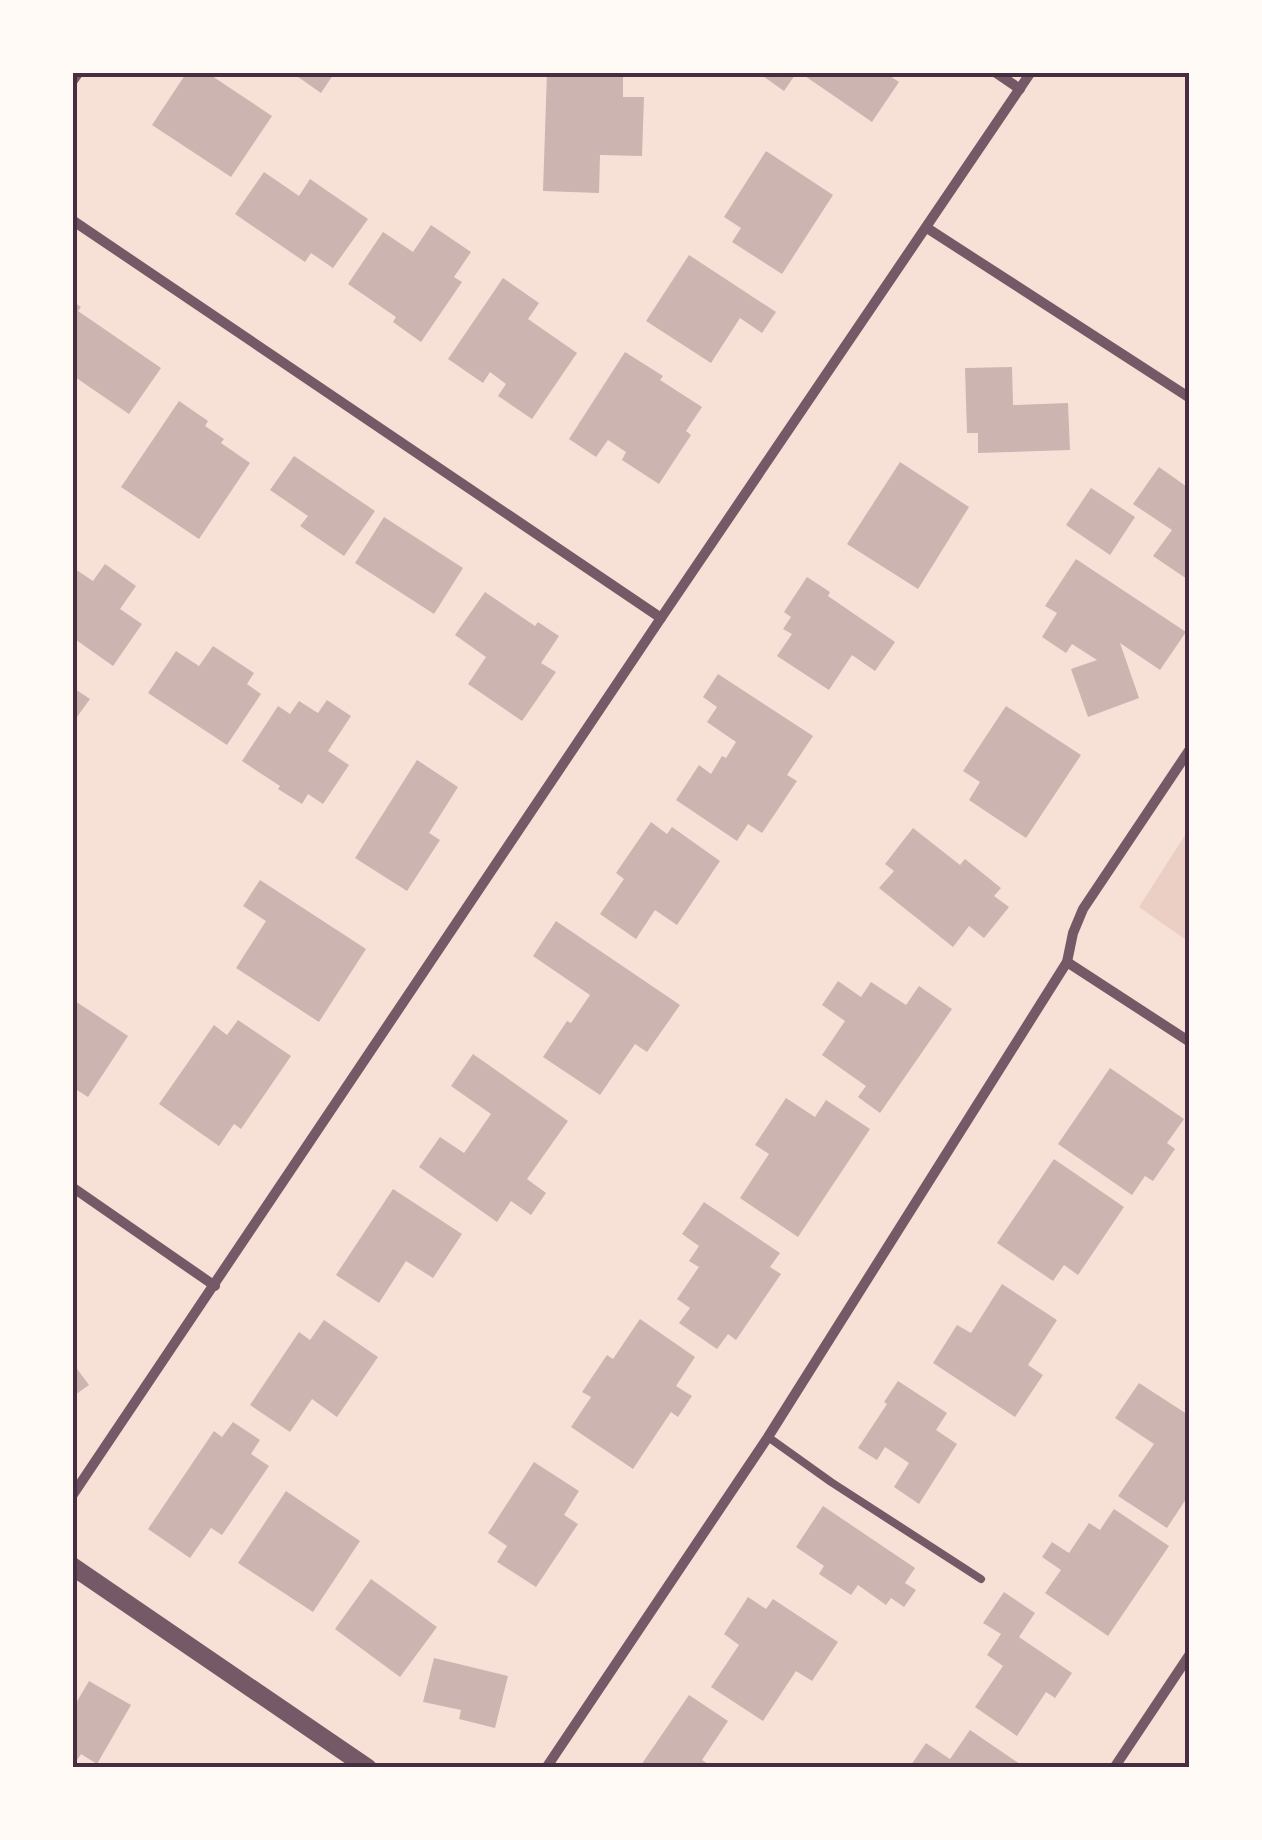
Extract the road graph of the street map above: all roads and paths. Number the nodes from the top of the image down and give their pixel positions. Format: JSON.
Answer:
{"nodes":[{"id":1,"x":79,"y":72,"type":"edge"},
{"id":2,"x":995,"y":72,"type":"edge"},
{"id":3,"x":1031,"y":72,"type":"edge"},
{"id":4,"x":72,"y":82,"type":"edge"},
{"id":5,"x":1020,"y":89,"type":"junction"},
{"id":6,"x":72,"y":220,"type":"edge"},
{"id":7,"x":927,"y":228,"type":"junction"},
{"id":8,"x":1190,"y":398,"type":"edge"},
{"id":9,"x":662,"y":618,"type":"junction"},
{"id":10,"x":1190,"y":749,"type":"edge"},
{"id":11,"x":1067,"y":962,"type":"junction"},
{"id":12,"x":1190,"y":1042,"type":"edge"},
{"id":13,"x":72,"y":1187,"type":"edge"},
{"id":14,"x":214,"y":1286,"type":"junction"},
{"id":15,"x":768,"y":1437,"type":"junction"},
{"id":16,"x":72,"y":1496,"type":"edge"},
{"id":17,"x":72,"y":1566,"type":"edge"},
{"id":18,"x":981,"y":1579,"type":"dead end"},
{"id":19,"x":1190,"y":1654,"type":"edge"},
{"id":20,"x":368,"y":1768,"type":"edge"},
{"id":21,"x":546,"y":1768,"type":"edge"},
{"id":22,"x":1114,"y":1768,"type":"edge"}],
"edges":[{"from":1,"to":4,"type":"street"},
{"from":2,"to":5,"type":"street"},
{"from":3,"to":5,"type":"street"},
{"from":5,"to":7,"type":"street"},
{"from":6,"to":9,"type":"street"},
{"from":7,"to":8,"type":"street"},
{"from":7,"to":9,"type":"street"},
{"from":9,"to":14,"type":"street"},
{"from":10,"to":11,"type":"street"},
{"from":11,"to":12,"type":"street"},
{"from":11,"to":15,"type":"street"},
{"from":13,"to":14,"type":"street"},
{"from":14,"to":16,"type":"street"},
{"from":15,"to":18,"type":"lane"},
{"from":15,"to":21,"type":"street"},
{"from":17,"to":20,"type":"street"},
{"from":19,"to":22,"type":"street"}]}
